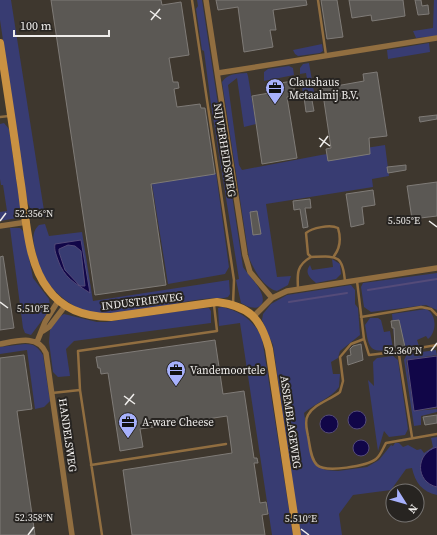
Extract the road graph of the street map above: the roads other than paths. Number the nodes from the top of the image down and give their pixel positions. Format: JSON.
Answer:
{"nodes":[{"id":1,"x":192,"y":0,"type":"edge"},
{"id":2,"x":206,"y":0,"type":"edge"},
{"id":3,"x":318,"y":0,"type":"edge"},
{"id":4,"x":437,"y":38,"type":"edge"},
{"id":5,"x":0,"y":43,"type":"edge"},
{"id":6,"x":326,"y":56,"type":"junction"},
{"id":7,"x":218,"y":73,"type":"junction"},
{"id":8,"x":11,"y":116,"type":"junction"},
{"id":9,"x":0,"y":117,"type":"edge"},
{"id":10,"x":27,"y":222,"type":"junction"},
{"id":11,"x":0,"y":226,"type":"edge"},
{"id":12,"x":334,"y":256,"type":"junction"},
{"id":13,"x":311,"y":257,"type":"junction"},
{"id":14,"x":437,"y":268,"type":"edge"},
{"id":15,"x":357,"y":281,"type":"junction"},
{"id":16,"x":345,"y":282,"type":"junction"},
{"id":17,"x":298,"y":289,"type":"junction"},
{"id":18,"x":272,"y":298,"type":"junction"},
{"id":19,"x":58,"y":301,"type":"junction"},
{"id":20,"x":214,"y":302,"type":"junction"},
{"id":21,"x":233,"y":304,"type":"junction"},
{"id":22,"x":65,"y":306,"type":"junction"},
{"id":23,"x":437,"y":315,"type":"edge"},
{"id":24,"x":254,"y":316,"type":"junction"},
{"id":25,"x":361,"y":317,"type":"junction"},
{"id":26,"x":43,"y":331,"type":"junction"},
{"id":27,"x":364,"y":339,"type":"junction"},
{"id":28,"x":37,"y":342,"type":"junction"},
{"id":29,"x":0,"y":344,"type":"edge"},
{"id":30,"x":437,"y":345,"type":"edge"},
{"id":31,"x":395,"y":352,"type":"junction"},
{"id":32,"x":80,"y":390,"type":"junction"},
{"id":33,"x":52,"y":393,"type":"junction"},
{"id":34,"x":437,"y":434,"type":"edge"},
{"id":35,"x":412,"y":437,"type":"junction"},
{"id":36,"x":226,"y":444,"type":"dead end"},
{"id":37,"x":91,"y":465,"type":"junction"},
{"id":38,"x":72,"y":535,"type":"edge"},
{"id":39,"x":102,"y":535,"type":"edge"},
{"id":40,"x":297,"y":535,"type":"edge"}],
"edges":[{"from":1,"to":21,"type":"lane","name":"NIJVERHEIDSWEG"},
{"from":2,"to":7,"type":"street","name":"NIJVERHEIDSWEG"},
{"from":3,"to":6,"type":"lane"},
{"from":4,"to":6,"type":"street"},
{"from":5,"to":8,"type":"street","name":"INDUSTRIEWEG"},
{"from":6,"to":7,"type":"street"},
{"from":7,"to":18,"type":"street","name":"NIJVERHEIDSWEG"},
{"from":8,"to":9,"type":"lane"},
{"from":8,"to":10,"type":"street","name":"INDUSTRIEWEG"},
{"from":10,"to":11,"type":"street"},
{"from":10,"to":19,"type":"street","name":"INDUSTRIEWEG"},
{"from":12,"to":13,"type":"lane"},
{"from":12,"to":13,"type":"lane"},
{"from":12,"to":16,"type":"lane"},
{"from":13,"to":17,"type":"lane"},
{"from":14,"to":15,"type":"street"},
{"from":15,"to":16,"type":"street"},
{"from":15,"to":25,"type":"lane"},
{"from":16,"to":17,"type":"street"},
{"from":17,"to":18,"type":"street"},
{"from":18,"to":24,"type":"street"},
{"from":19,"to":22,"type":"street","name":"INDUSTRIEWEG"},
{"from":19,"to":26,"type":"street"},
{"from":20,"to":21,"type":"street","name":"INDUSTRIEWEG"},
{"from":20,"to":22,"type":"street","name":"INDUSTRIEWEG"},
{"from":20,"to":32,"type":"lane"},
{"from":21,"to":24,"type":"street","name":"INDUSTRIEWEG"},
{"from":22,"to":26,"type":"street"},
{"from":23,"to":25,"type":"lane"},
{"from":24,"to":40,"type":"street","name":"ASSEMBLAGEWEG"},
{"from":25,"to":27,"type":"lane"},
{"from":26,"to":28,"type":"street"},
{"from":27,"to":31,"type":"lane"},
{"from":27,"to":35,"type":"lane"},
{"from":28,"to":29,"type":"street"},
{"from":28,"to":33,"type":"street","name":"HANDELSWEG"},
{"from":30,"to":31,"type":"lane"},
{"from":31,"to":35,"type":"lane"},
{"from":32,"to":33,"type":"lane"},
{"from":32,"to":37,"type":"lane"},
{"from":33,"to":38,"type":"street","name":"HANDELSWEG"},
{"from":34,"to":35,"type":"lane"},
{"from":36,"to":37,"type":"lane"},
{"from":37,"to":39,"type":"lane"}]}
